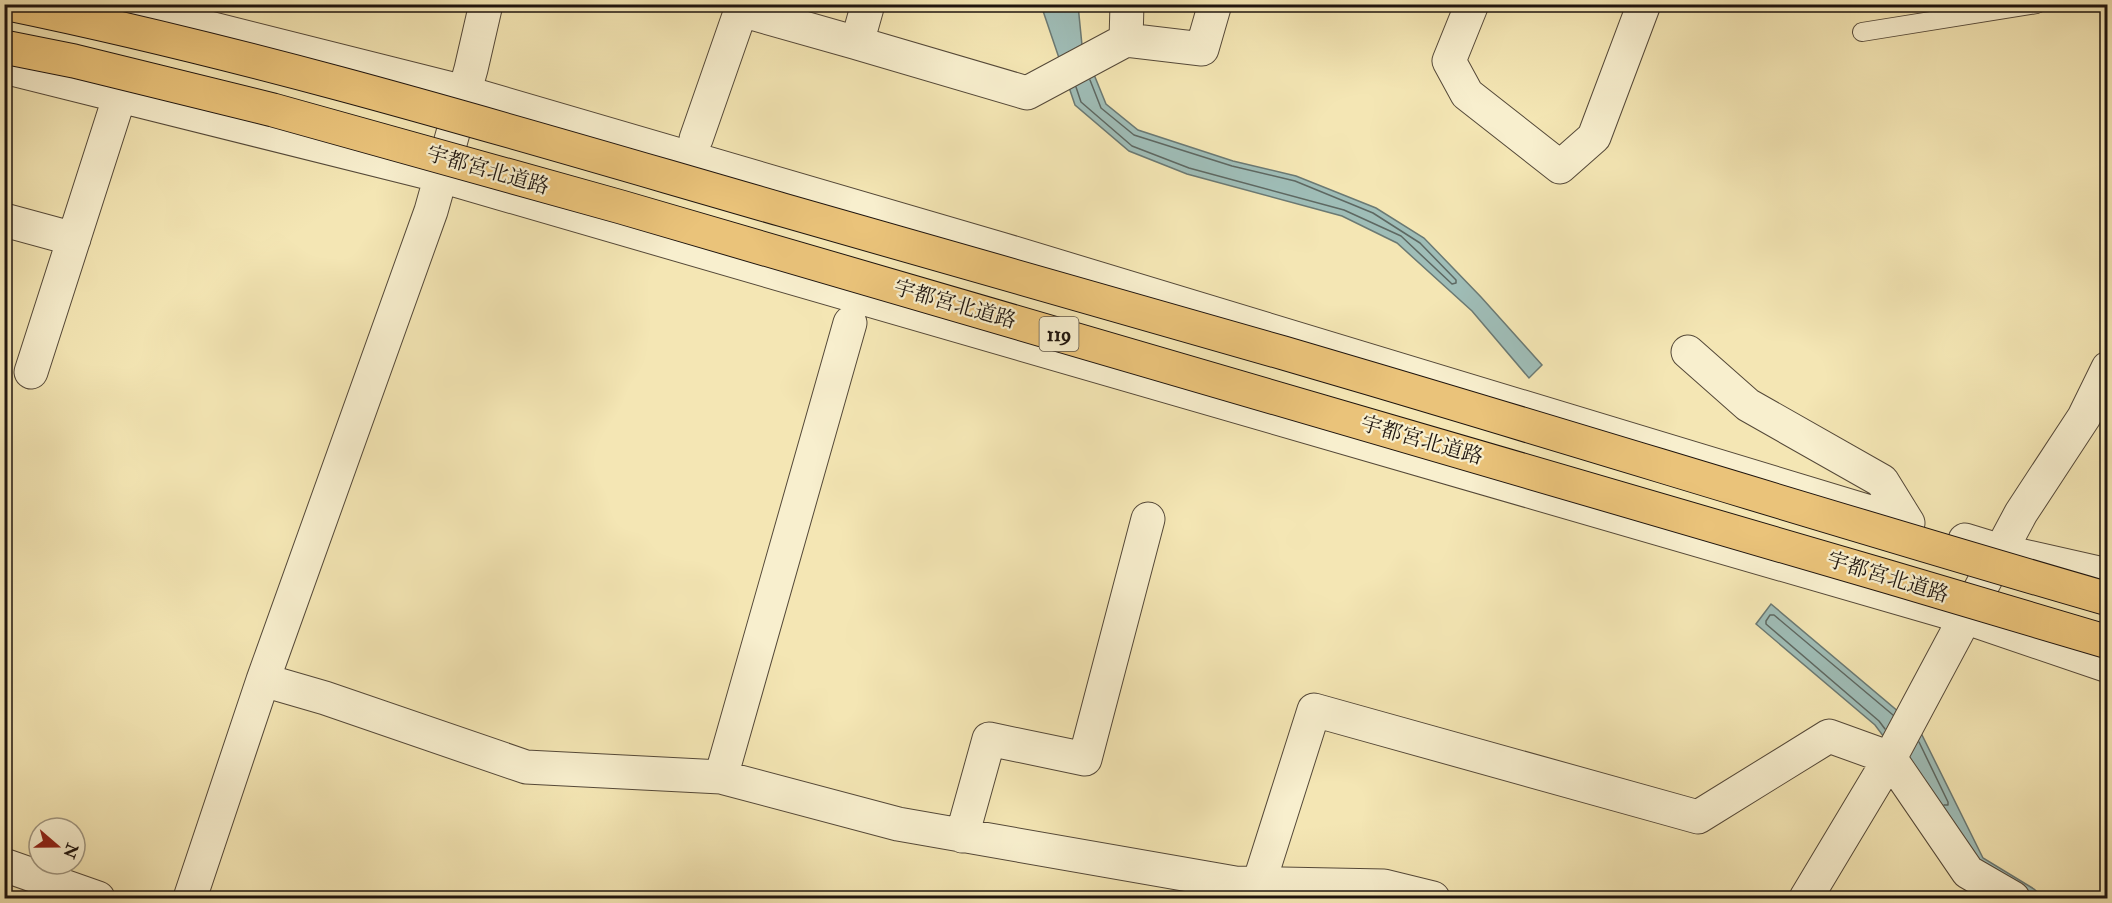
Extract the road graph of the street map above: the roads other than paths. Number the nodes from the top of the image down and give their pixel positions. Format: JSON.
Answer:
{"nodes":[{"id":1,"x":9,"y":4,"type":"edge"},
{"id":2,"x":486,"y":4,"type":"edge"},
{"id":3,"x":868,"y":4,"type":"edge"},
{"id":4,"x":1127,"y":4,"type":"edge"},
{"id":5,"x":1215,"y":4,"type":"edge"},
{"id":6,"x":1472,"y":4,"type":"edge"},
{"id":7,"x":1644,"y":4,"type":"edge"},
{"id":8,"x":2037,"y":4,"type":"edge"},
{"id":9,"x":114,"y":5,"type":"edge"},
{"id":10,"x":1862,"y":32,"type":"dead end"},
{"id":11,"x":1126,"y":40,"type":"junction"},
{"id":12,"x":857,"y":44,"type":"junction"},
{"id":13,"x":4,"y":47,"type":"edge"},
{"id":14,"x":4,"y":67,"type":"edge"},
{"id":15,"x":464,"y":92,"type":"junction"},
{"id":16,"x":120,"y":96,"type":"junction"},
{"id":17,"x":696,"y":139,"type":"dead end"},
{"id":18,"x":441,"y":176,"type":"junction"},
{"id":19,"x":4,"y":220,"type":"edge"},
{"id":20,"x":74,"y":239,"type":"junction"},
{"id":21,"x":850,"y":323,"type":"dead end"},
{"id":22,"x":1688,"y":352,"type":"dead end"},
{"id":23,"x":2108,"y":368,"type":"edge"},
{"id":24,"x":31,"y":372,"type":"dead end"},
{"id":25,"x":1148,"y":519,"type":"dead end"},
{"id":26,"x":1908,"y":523,"type":"junction"},
{"id":27,"x":2001,"y":551,"type":"junction"},
{"id":28,"x":2108,"y":574,"type":"edge"},
{"id":29,"x":2108,"y":599,"type":"edge"},
{"id":30,"x":1964,"y":617,"type":"junction"},
{"id":31,"x":2108,"y":642,"type":"edge"},
{"id":32,"x":2108,"y":666,"type":"edge"},
{"id":33,"x":263,"y":680,"type":"junction"},
{"id":34,"x":1890,"y":758,"type":"junction"},
{"id":35,"x":721,"y":777,"type":"junction"},
{"id":36,"x":963,"y":836,"type":"junction"},
{"id":37,"x":4,"y":865,"type":"edge"},
{"id":38,"x":1258,"y":884,"type":"junction"},
{"id":39,"x":98,"y":898,"type":"edge"},
{"id":40,"x":190,"y":898,"type":"edge"},
{"id":41,"x":1433,"y":898,"type":"edge"},
{"id":42,"x":1806,"y":898,"type":"edge"},
{"id":43,"x":2013,"y":898,"type":"edge"}],
"edges":[{"from":1,"to":29,"type":"highway","name":"宇都宮北道路","number":"119","bridge":true},
{"from":2,"to":15,"type":"street"},
{"from":3,"to":12,"type":"street"},
{"from":4,"to":11,"type":"street"},
{"from":5,"to":11,"type":"street"},
{"from":6,"to":7,"type":"street"},
{"from":8,"to":10,"type":"lane"},
{"from":9,"to":15,"type":"street"},
{"from":11,"to":12,"type":"street"},
{"from":12,"to":17,"type":"street"},
{"from":13,"to":31,"type":"highway","name":"宇都宮北道路","number":"119","bridge":true},
{"from":14,"to":16,"type":"street"},
{"from":15,"to":18,"type":"street"},
{"from":15,"to":26,"type":"street"},
{"from":16,"to":18,"type":"street"},
{"from":16,"to":20,"type":"street"},
{"from":18,"to":30,"type":"street"},
{"from":18,"to":33,"type":"street"},
{"from":19,"to":20,"type":"street"},
{"from":20,"to":24,"type":"street"},
{"from":21,"to":35,"type":"street"},
{"from":22,"to":26,"type":"street"},
{"from":23,"to":27,"type":"street"},
{"from":25,"to":36,"type":"street"},
{"from":26,"to":27,"type":"street"},
{"from":27,"to":28,"type":"street"},
{"from":27,"to":30,"type":"street"},
{"from":30,"to":32,"type":"street"},
{"from":30,"to":34,"type":"street"},
{"from":33,"to":35,"type":"street"},
{"from":33,"to":40,"type":"street"},
{"from":34,"to":38,"type":"street"},
{"from":34,"to":42,"type":"street"},
{"from":34,"to":43,"type":"street"},
{"from":35,"to":36,"type":"street"},
{"from":36,"to":38,"type":"street"},
{"from":37,"to":39,"type":"street"},
{"from":38,"to":41,"type":"street"}]}
